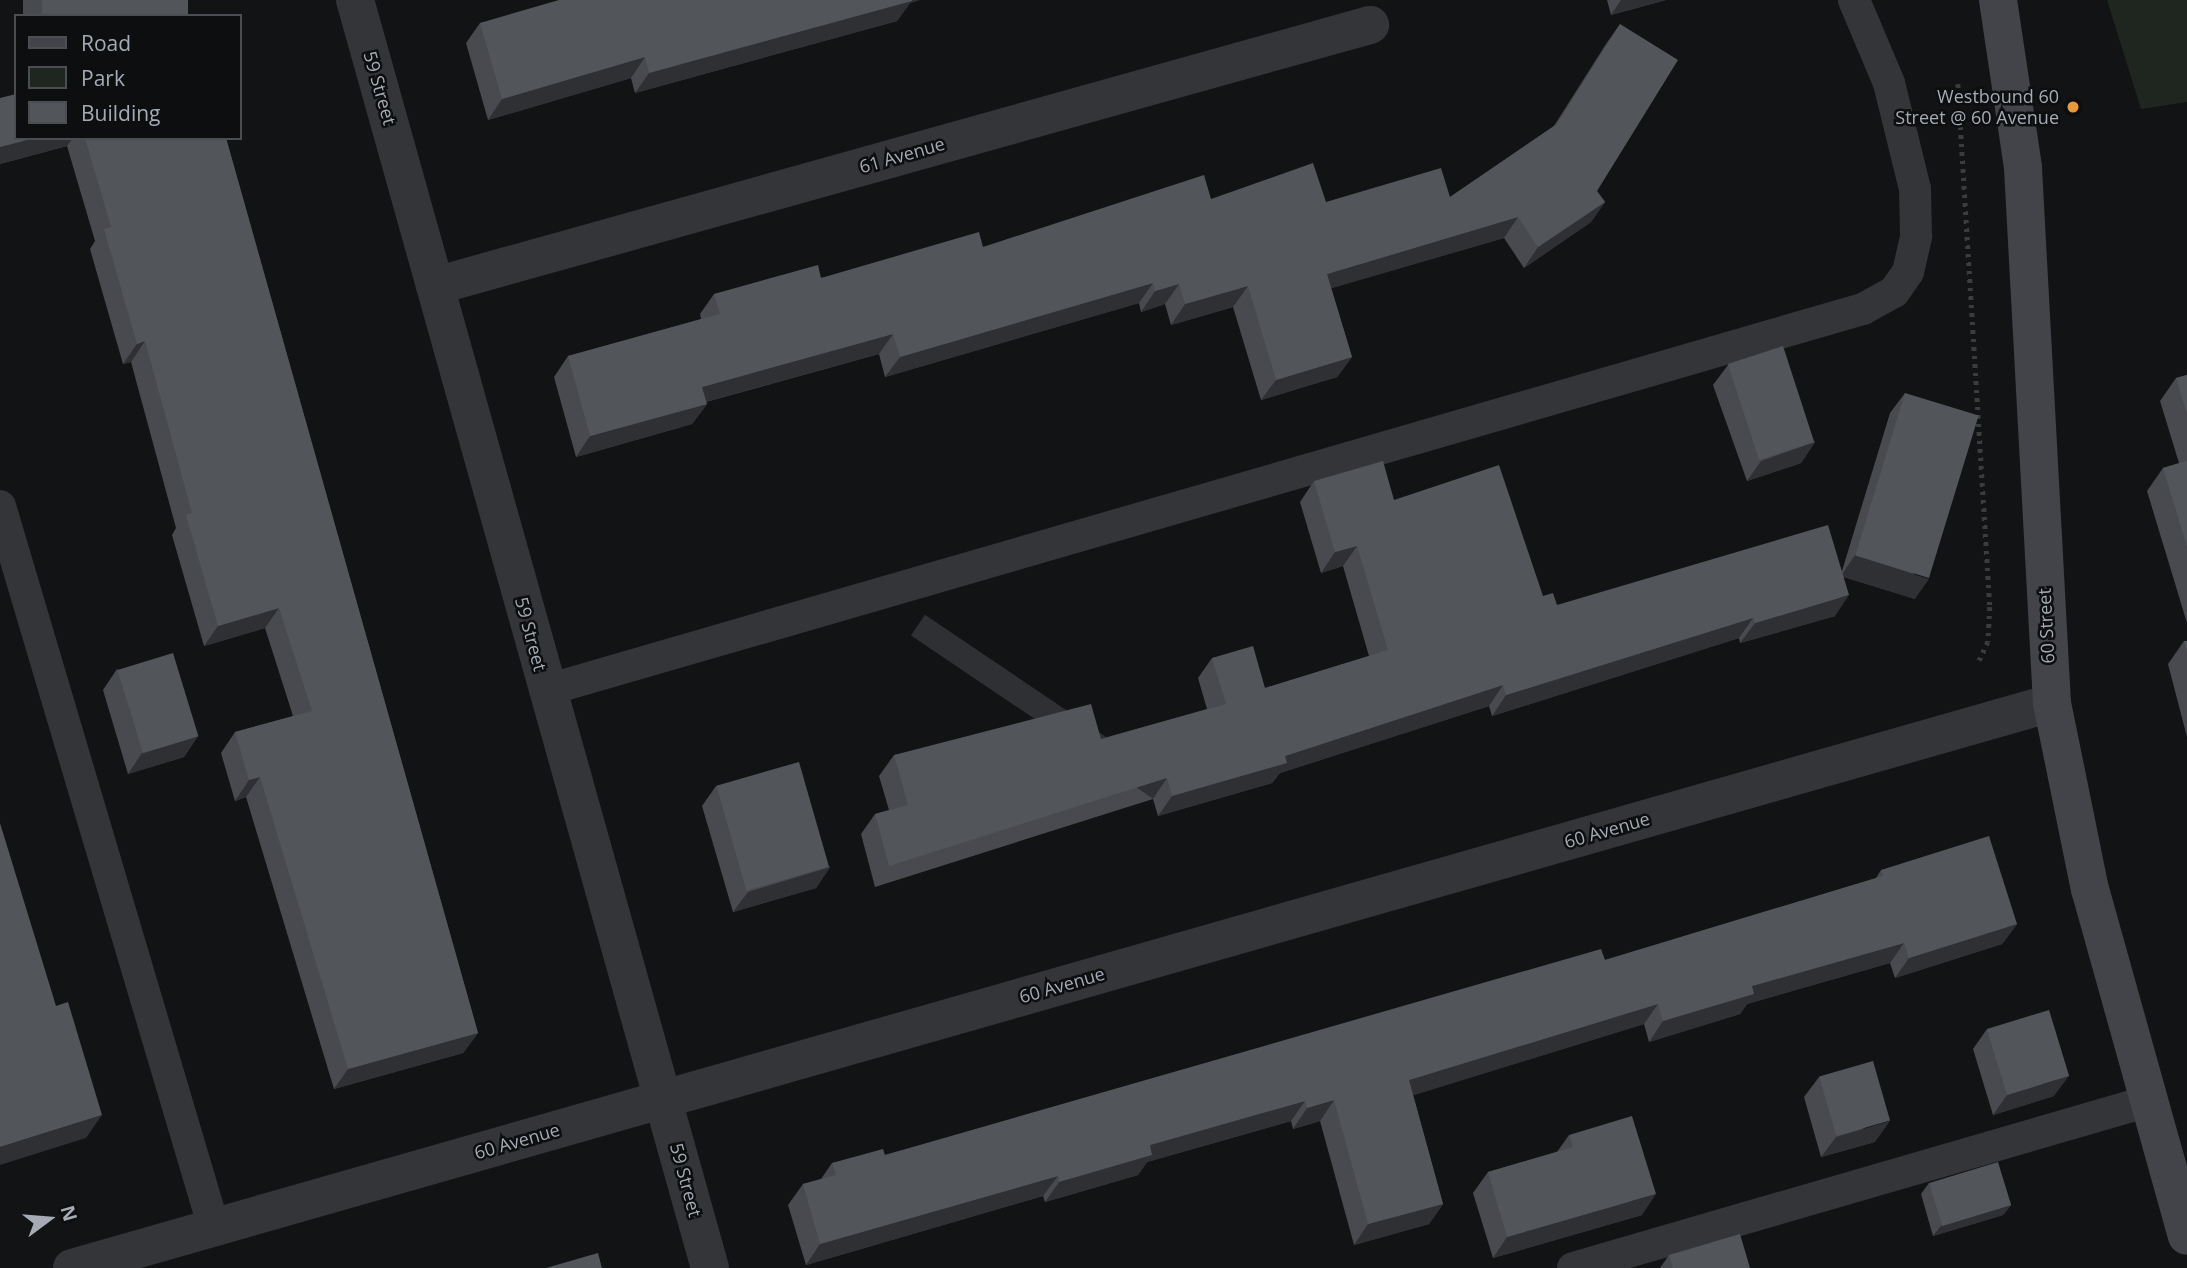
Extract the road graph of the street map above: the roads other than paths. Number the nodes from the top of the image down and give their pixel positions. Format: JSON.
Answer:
{"nodes":[{"id":1,"x":355,"y":0,"type":"edge"},
{"id":2,"x":1853,"y":0,"type":"edge"},
{"id":3,"x":1998,"y":0,"type":"edge"},
{"id":4,"x":1370,"y":24,"type":"dead end"},
{"id":5,"x":435,"y":286,"type":"junction"},
{"id":6,"x":0,"y":506,"type":"edge"},
{"id":7,"x":547,"y":690,"type":"junction"},
{"id":8,"x":2052,"y":704,"type":"junction"},
{"id":9,"x":664,"y":1098,"type":"junction"},
{"id":10,"x":2149,"y":1101,"type":"junction"},
{"id":11,"x":214,"y":1228,"type":"junction"},
{"id":12,"x":2187,"y":1236,"type":"edge"},
{"id":13,"x":72,"y":1268,"type":"edge"},
{"id":14,"x":710,"y":1268,"type":"edge"},
{"id":15,"x":1573,"y":1268,"type":"edge"}],
"edges":[{"from":1,"to":5,"type":"street","name":"59 Street"},
{"from":2,"to":7,"type":"lane"},
{"from":3,"to":8,"type":"main road","name":"60 Street"},
{"from":4,"to":5,"type":"street","name":"61 Avenue"},
{"from":5,"to":7,"type":"street","name":"59 Street"},
{"from":6,"to":11,"type":"lane"},
{"from":7,"to":9,"type":"street","name":"59 Street"},
{"from":8,"to":9,"type":"street","name":"60 Avenue"},
{"from":8,"to":10,"type":"main road","name":"60 Street"},
{"from":9,"to":11,"type":"street","name":"60 Avenue"},
{"from":9,"to":14,"type":"street","name":"59 Street"},
{"from":10,"to":12,"type":"main road","name":"60 Street"},
{"from":10,"to":15,"type":"lane"},
{"from":11,"to":13,"type":"street","name":"60 Avenue"}]}
